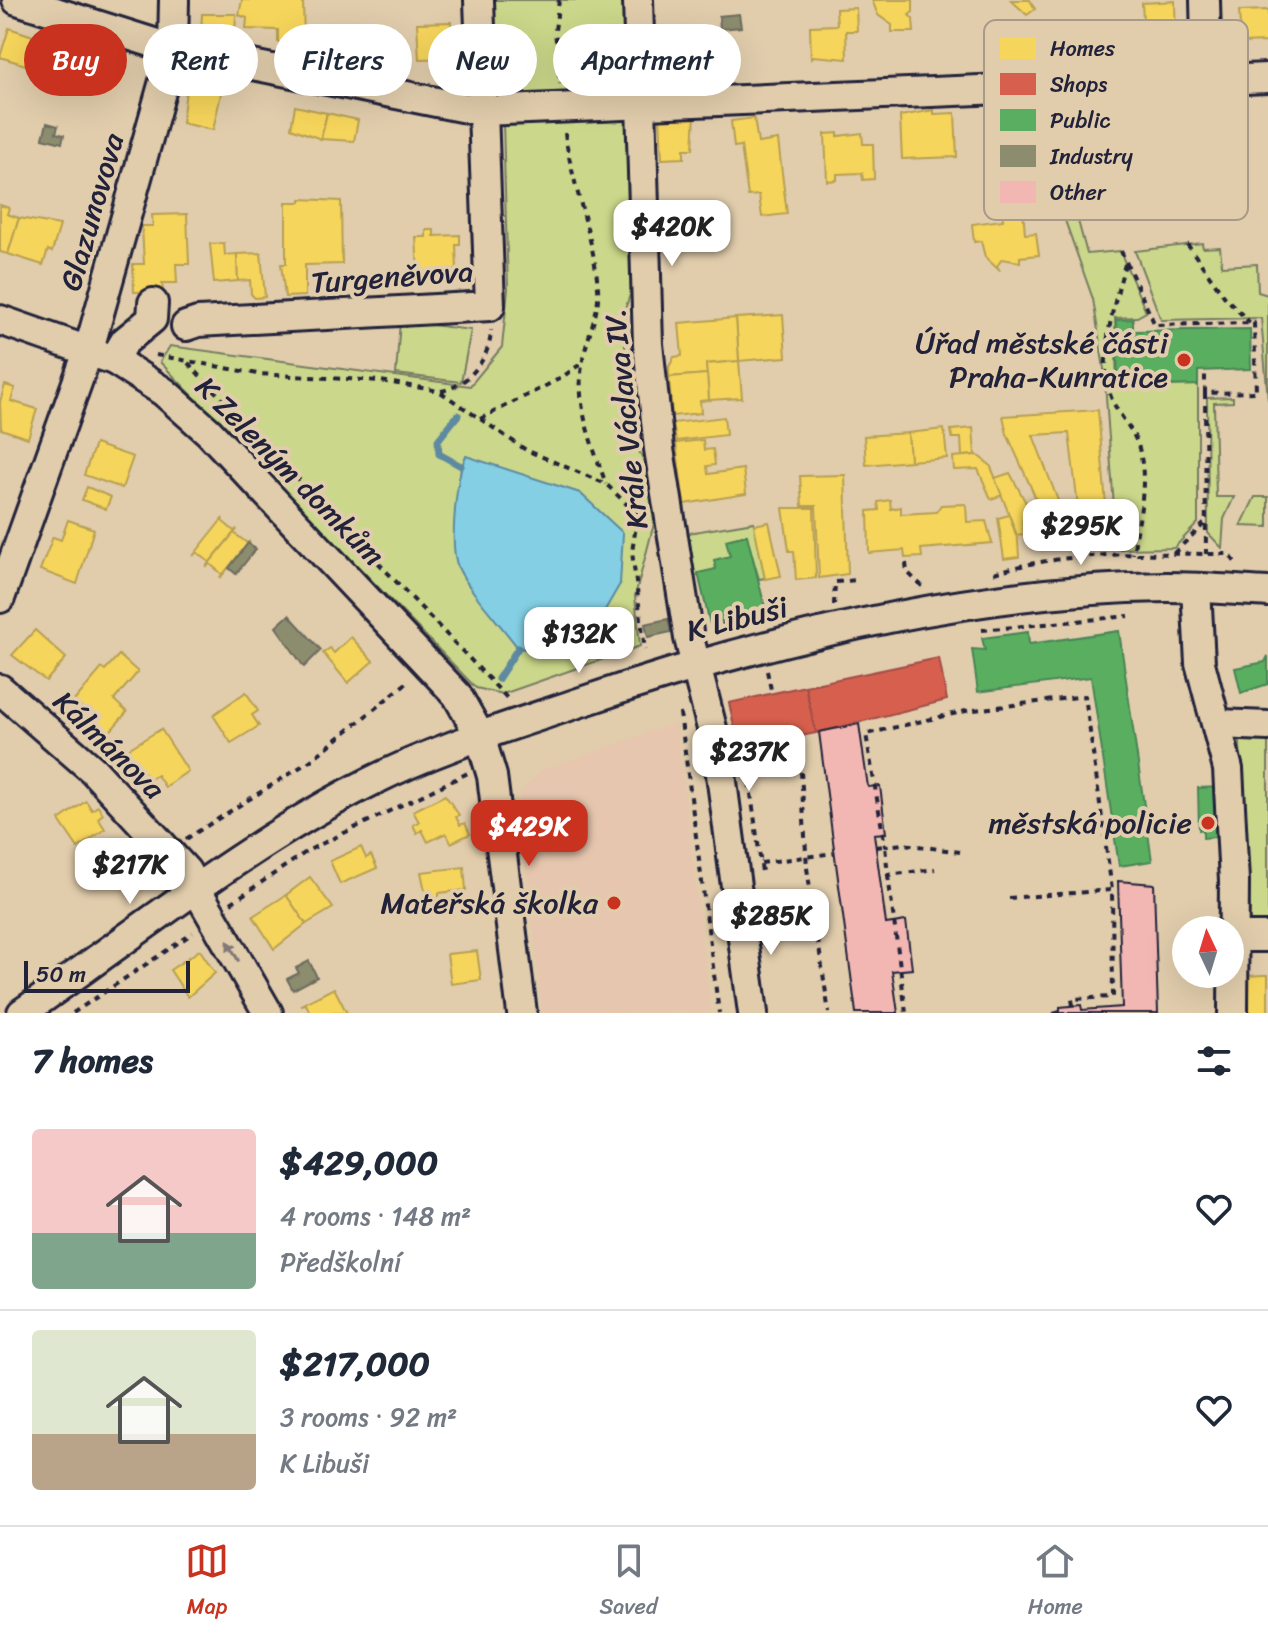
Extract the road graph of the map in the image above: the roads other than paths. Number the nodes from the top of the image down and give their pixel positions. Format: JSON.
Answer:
{"nodes":[{"id":1,"x":17,"y":0,"type":"edge"},
{"id":2,"x":174,"y":0,"type":"edge"},
{"id":3,"x":479,"y":0,"type":"edge"},
{"id":4,"x":638,"y":0,"type":"edge"},
{"id":5,"x":1205,"y":0,"type":"edge"},
{"id":6,"x":1205,"y":20,"type":"edge"},
{"id":7,"x":174,"y":24,"type":"edge"},
{"id":8,"x":143,"y":40,"type":"edge"},
{"id":9,"x":258,"y":66,"type":"edge"},
{"id":10,"x":1268,"y":78,"type":"edge"},
{"id":11,"x":1248,"y":79,"type":"edge"},
{"id":12,"x":984,"y":91,"type":"edge"},
{"id":13,"x":162,"y":96,"type":"edge"},
{"id":14,"x":641,"y":105,"type":"junction"},
{"id":15,"x":481,"y":111,"type":"junction"},
{"id":16,"x":153,"y":303,"type":"dead end"},
{"id":17,"x":0,"y":320,"type":"edge"},
{"id":18,"x":186,"y":326,"type":"dead end"},
{"id":19,"x":101,"y":354,"type":"junction"},
{"id":20,"x":1268,"y":592,"type":"edge"},
{"id":21,"x":0,"y":598,"type":"edge"},
{"id":22,"x":1197,"y":601,"type":"junction"},
{"id":23,"x":692,"y":651,"type":"junction"},
{"id":24,"x":0,"y":689,"type":"edge"},
{"id":25,"x":1218,"y":724,"type":"junction"},
{"id":26,"x":1268,"y":726,"type":"edge"},
{"id":27,"x":480,"y":736,"type":"junction"},
{"id":28,"x":199,"y":890,"type":"junction"},
{"id":29,"x":1234,"y":916,"type":"edge"},
{"id":30,"x":1244,"y":937,"type":"edge"},
{"id":31,"x":1268,"y":937,"type":"edge"},
{"id":32,"x":1234,"y":988,"type":"edge"},
{"id":33,"x":22,"y":1013,"type":"edge"},
{"id":34,"x":268,"y":1013,"type":"edge"},
{"id":35,"x":522,"y":1013,"type":"edge"},
{"id":36,"x":753,"y":1013,"type":"edge"},
{"id":37,"x":1233,"y":1013,"type":"edge"}],
"edges":[{"from":1,"to":8,"type":"street"},
{"from":2,"to":7,"type":"street","name":"Glazunovova"},
{"from":3,"to":15,"type":"street","name":"Turgeněvova"},
{"from":4,"to":14,"type":"street","name":"Krále Václava IV."},
{"from":5,"to":6,"type":"street"},
{"from":9,"to":15,"type":"street"},
{"from":10,"to":11,"type":"street"},
{"from":12,"to":14,"type":"street"},
{"from":13,"to":19,"type":"street","name":"Glazunovova"},
{"from":14,"to":15,"type":"street"},
{"from":14,"to":23,"type":"street","name":"Krále Václava IV."},
{"from":15,"to":18,"type":"street","name":"Turgeněvova"},
{"from":16,"to":19,"type":"street"},
{"from":17,"to":19,"type":"street","name":"K Zeleným domkům"},
{"from":19,"to":21,"type":"street","name":"Glazunovova"},
{"from":19,"to":27,"type":"street","name":"K Zeleným domkům"},
{"from":20,"to":22,"type":"street","name":"K Libuši"},
{"from":22,"to":23,"type":"street","name":"K Libuši"},
{"from":22,"to":25,"type":"street"},
{"from":23,"to":27,"type":"street","name":"K Libuši"},
{"from":23,"to":36,"type":"street","name":"Krále Václava IV."},
{"from":24,"to":28,"type":"street","name":"Kálmánova"},
{"from":25,"to":26,"type":"street"},
{"from":25,"to":29,"type":"street"},
{"from":27,"to":28,"type":"street","name":"K Libuši"},
{"from":27,"to":35,"type":"street","name":"K Zeleným domkům"},
{"from":28,"to":33,"type":"street","name":"K Libuši"},
{"from":34,"to":28,"type":"street","name":"Kálmánova","one_way":true},
{"from":30,"to":31,"type":"street"},
{"from":32,"to":37,"type":"street"}]}
